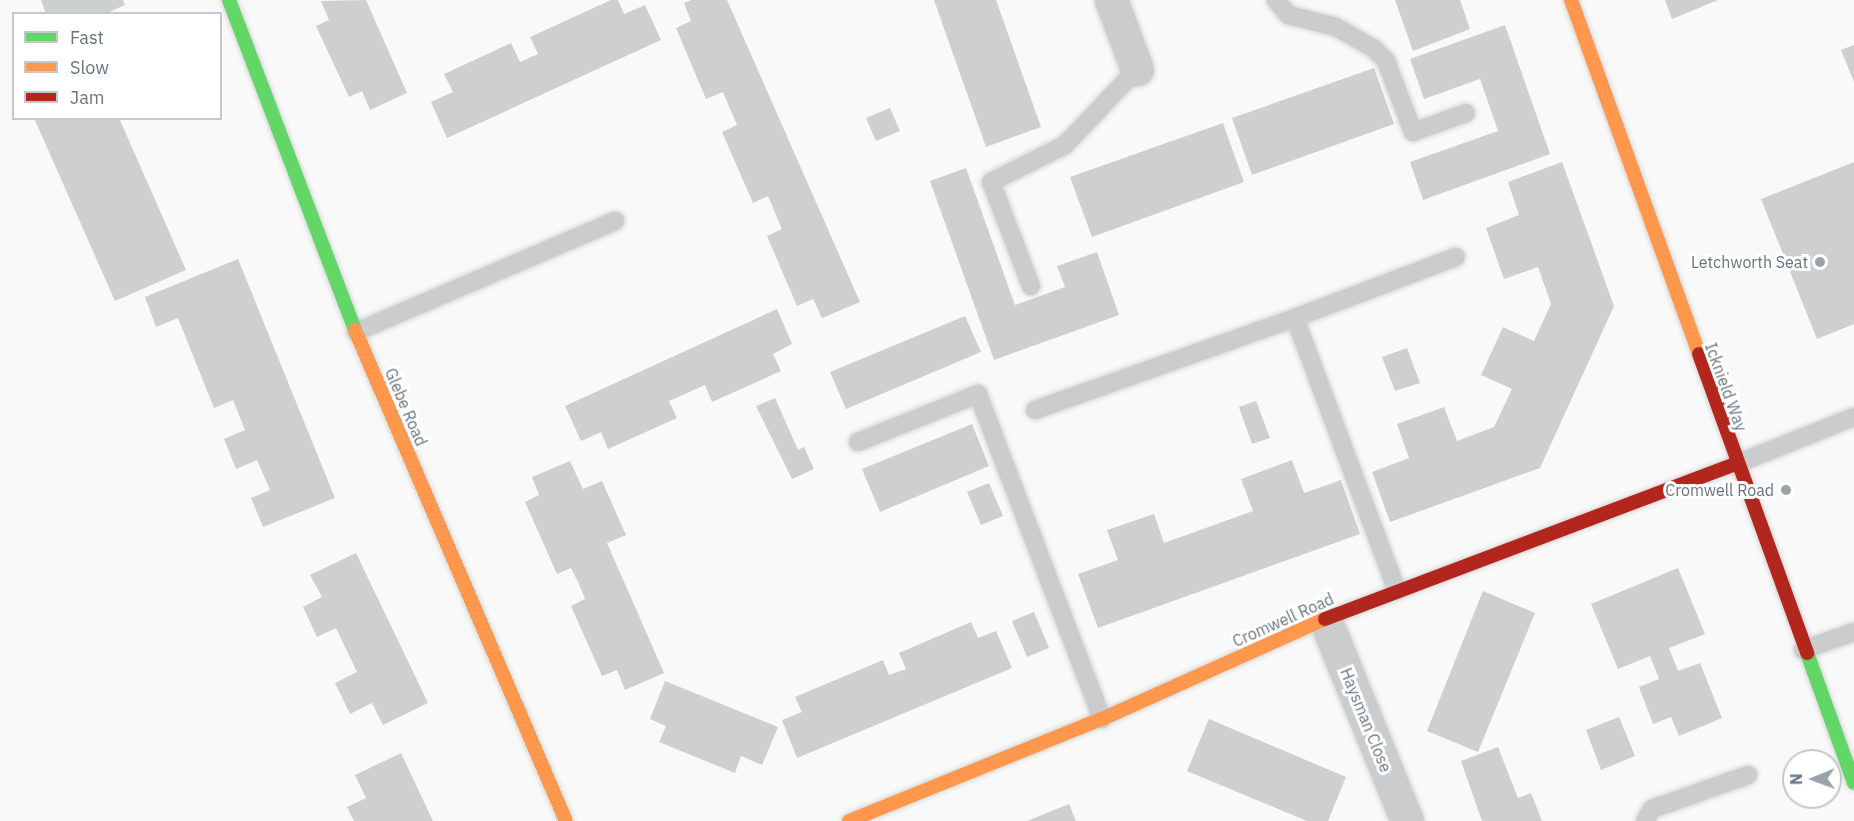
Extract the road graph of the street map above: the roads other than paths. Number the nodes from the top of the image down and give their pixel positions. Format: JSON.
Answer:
{"nodes":[{"id":1,"x":229,"y":0,"type":"edge"},
{"id":2,"x":1111,"y":0,"type":"edge"},
{"id":3,"x":1276,"y":0,"type":"edge"},
{"id":4,"x":1571,"y":0,"type":"edge"},
{"id":5,"x":1137,"y":69,"type":"joint"},
{"id":6,"x":1466,"y":113,"type":"dead end"},
{"id":7,"x":615,"y":221,"type":"dead end"},
{"id":8,"x":1456,"y":257,"type":"dead end"},
{"id":9,"x":1031,"y":286,"type":"dead end"},
{"id":10,"x":1295,"y":318,"type":"junction"},
{"id":11,"x":356,"y":332,"type":"junction"},
{"id":12,"x":1035,"y":410,"type":"dead end"},
{"id":13,"x":1854,"y":417,"type":"edge"},
{"id":14,"x":858,"y":442,"type":"dead end"},
{"id":15,"x":1736,"y":464,"type":"junction"},
{"id":16,"x":1397,"y":591,"type":"junction"},
{"id":17,"x":1325,"y":619,"type":"junction"},
{"id":18,"x":1854,"y":632,"type":"edge"},
{"id":19,"x":1803,"y":651,"type":"junction"},
{"id":20,"x":1102,"y":719,"type":"junction"},
{"id":21,"x":1748,"y":775,"type":"dead end"},
{"id":22,"x":1854,"y":783,"type":"edge"},
{"id":23,"x":566,"y":821,"type":"edge"},
{"id":24,"x":849,"y":821,"type":"edge"},
{"id":25,"x":1407,"y":821,"type":"edge"},
{"id":26,"x":1645,"y":821,"type":"edge"}],
"edges":[{"from":1,"to":11,"type":"street","name":"Glebe Road"},
{"from":2,"to":5,"type":"street"},
{"from":3,"to":6,"type":"lane"},
{"from":4,"to":15,"type":"street","name":"Icknield Way"},
{"from":5,"to":9,"type":"lane"},
{"from":7,"to":11,"type":"lane"},
{"from":8,"to":10,"type":"lane"},
{"from":10,"to":12,"type":"lane"},
{"from":10,"to":16,"type":"lane"},
{"from":11,"to":23,"type":"street","name":"Glebe Road"},
{"from":13,"to":15,"type":"lane"},
{"from":14,"to":20,"type":"lane"},
{"from":15,"to":16,"type":"street","name":"Cromwell Road"},
{"from":15,"to":19,"type":"street","name":"Icknield Way"},
{"from":16,"to":17,"type":"street","name":"Cromwell Road"},
{"from":17,"to":20,"type":"street","name":"Cromwell Road"},
{"from":17,"to":25,"type":"street","name":"Haysman Close"},
{"from":18,"to":19,"type":"lane"},
{"from":19,"to":22,"type":"street","name":"Icknield Way"},
{"from":20,"to":24,"type":"street","name":"Cromwell Road"},
{"from":21,"to":26,"type":"lane"}]}
